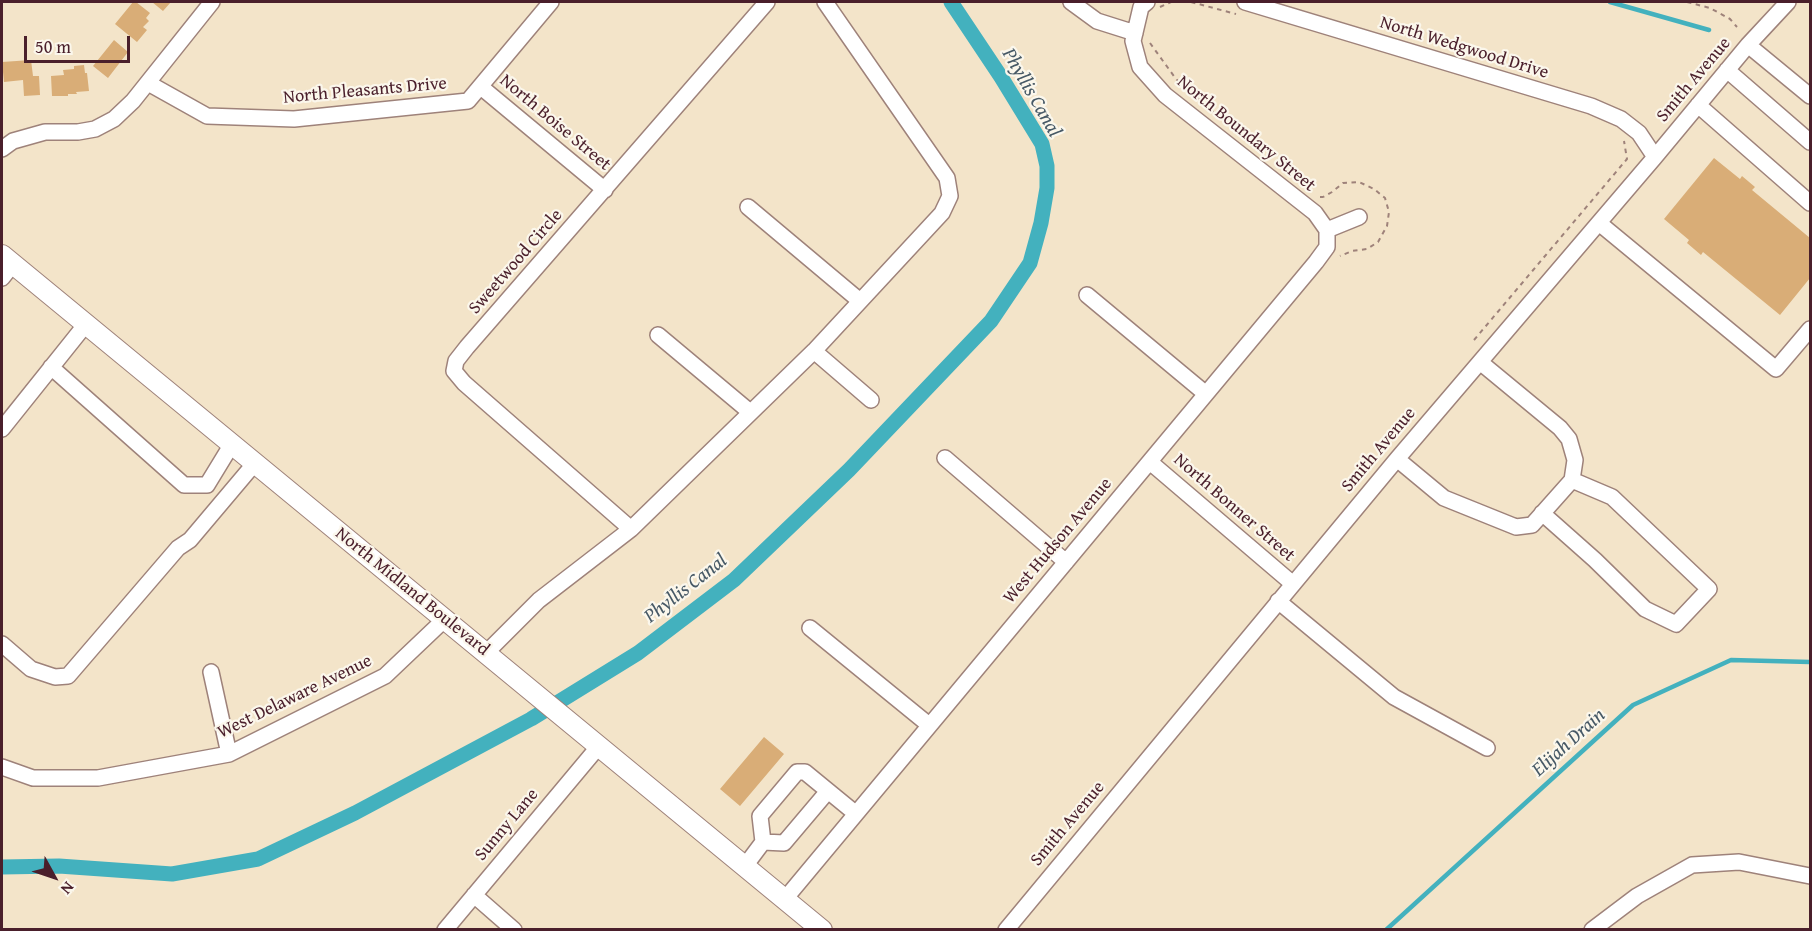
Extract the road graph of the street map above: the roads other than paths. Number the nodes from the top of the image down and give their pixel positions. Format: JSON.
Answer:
{"nodes":[{"id":1,"x":212,"y":2,"type":"edge"},
{"id":2,"x":551,"y":2,"type":"edge"},
{"id":3,"x":767,"y":2,"type":"edge"},
{"id":4,"x":825,"y":2,"type":"edge"},
{"id":5,"x":1071,"y":2,"type":"edge"},
{"id":6,"x":1788,"y":2,"type":"edge"},
{"id":7,"x":1152,"y":5,"type":"edge"},
{"id":8,"x":1241,"y":8,"type":"edge"},
{"id":9,"x":1141,"y":37,"type":"junction"},
{"id":10,"x":1748,"y":45,"type":"junction"},
{"id":11,"x":1727,"y":70,"type":"junction"},
{"id":12,"x":148,"y":83,"type":"junction"},
{"id":13,"x":481,"y":87,"type":"junction"},
{"id":14,"x":1810,"y":96,"type":"edge"},
{"id":15,"x":1698,"y":105,"type":"junction"},
{"id":16,"x":1810,"y":142,"type":"edge"},
{"id":17,"x":2,"y":149,"type":"edge"},
{"id":18,"x":1655,"y":157,"type":"junction"},
{"id":19,"x":605,"y":190,"type":"junction"},
{"id":20,"x":1810,"y":203,"type":"edge"},
{"id":21,"x":748,"y":207,"type":"dead end"},
{"id":22,"x":1359,"y":218,"type":"dead end"},
{"id":23,"x":1599,"y":222,"type":"junction"},
{"id":24,"x":1327,"y":230,"type":"junction"},
{"id":25,"x":5,"y":266,"type":"edge"},
{"id":26,"x":1086,"y":295,"type":"dead end"},
{"id":27,"x":860,"y":301,"type":"junction"},
{"id":28,"x":86,"y":324,"type":"junction"},
{"id":29,"x":1810,"y":328,"type":"edge"},
{"id":30,"x":658,"y":335,"type":"dead end"},
{"id":31,"x":814,"y":351,"type":"junction"},
{"id":32,"x":1480,"y":362,"type":"junction"},
{"id":33,"x":51,"y":367,"type":"junction"},
{"id":34,"x":1206,"y":394,"type":"junction"},
{"id":35,"x":871,"y":400,"type":"dead end"},
{"id":36,"x":750,"y":412,"type":"junction"},
{"id":37,"x":2,"y":429,"type":"edge"},
{"id":38,"x":232,"y":444,"type":"junction"},
{"id":39,"x":945,"y":458,"type":"dead end"},
{"id":40,"x":1397,"y":459,"type":"junction"},
{"id":41,"x":1150,"y":462,"type":"junction"},
{"id":42,"x":255,"y":464,"type":"junction"},
{"id":43,"x":1572,"y":480,"type":"junction"},
{"id":44,"x":1542,"y":513,"type":"junction"},
{"id":45,"x":631,"y":529,"type":"junction"},
{"id":46,"x":1066,"y":562,"type":"junction"},
{"id":47,"x":1293,"y":585,"type":"junction"},
{"id":48,"x":1278,"y":602,"type":"junction"},
{"id":49,"x":445,"y":619,"type":"junction"},
{"id":50,"x":810,"y":628,"type":"dead end"},
{"id":51,"x":2,"y":644,"type":"edge"},
{"id":52,"x":486,"y":653,"type":"junction"},
{"id":53,"x":212,"y":672,"type":"dead end"},
{"id":54,"x":928,"y":725,"type":"junction"},
{"id":55,"x":599,"y":746,"type":"junction"},
{"id":56,"x":1486,"y":748,"type":"dead end"},
{"id":57,"x":229,"y":754,"type":"junction"},
{"id":58,"x":2,"y":767,"type":"edge"},
{"id":59,"x":828,"y":791,"type":"junction"},
{"id":60,"x":855,"y":813,"type":"junction"},
{"id":61,"x":763,"y":842,"type":"junction"},
{"id":62,"x":745,"y":866,"type":"junction"},
{"id":63,"x":1810,"y":876,"type":"edge"},
{"id":64,"x":474,"y":895,"type":"junction"},
{"id":65,"x":785,"y":899,"type":"junction"},
{"id":66,"x":445,"y":930,"type":"edge"},
{"id":67,"x":514,"y":930,"type":"edge"},
{"id":68,"x":822,"y":930,"type":"edge"},
{"id":69,"x":1006,"y":930,"type":"edge"},
{"id":70,"x":1592,"y":930,"type":"edge"}],
"edges":[{"from":1,"to":12,"type":"street"},
{"from":2,"to":13,"type":"street"},
{"from":3,"to":19,"type":"street","name":"Sweetwood Circle"},
{"from":4,"to":27,"type":"street"},
{"from":5,"to":9,"type":"street"},
{"from":6,"to":10,"type":"street","name":"Smith Avenue"},
{"from":7,"to":9,"type":"street"},
{"from":8,"to":18,"type":"street","name":"North Wedgwood Drive"},
{"from":9,"to":24,"type":"street","name":"North Boundary Street"},
{"from":10,"to":11,"type":"street","name":"Smith Avenue"},
{"from":10,"to":14,"type":"street"},
{"from":11,"to":15,"type":"street","name":"Smith Avenue"},
{"from":11,"to":16,"type":"street"},
{"from":12,"to":13,"type":"street","name":"North Pleasants Drive"},
{"from":12,"to":17,"type":"street"},
{"from":13,"to":19,"type":"street","name":"North Boise Street"},
{"from":15,"to":18,"type":"street","name":"Smith Avenue"},
{"from":15,"to":20,"type":"street"},
{"from":18,"to":23,"type":"street","name":"Smith Avenue"},
{"from":19,"to":45,"type":"street","name":"Sweetwood Circle"},
{"from":21,"to":27,"type":"street"},
{"from":22,"to":24,"type":"street"},
{"from":23,"to":29,"type":"street"},
{"from":23,"to":32,"type":"street","name":"Smith Avenue"},
{"from":24,"to":34,"type":"street","name":"West Hudson Avenue"},
{"from":25,"to":28,"type":"main road","name":"North Midland Boulevard"},
{"from":26,"to":34,"type":"street"},
{"from":27,"to":31,"type":"street"},
{"from":28,"to":33,"type":"street"},
{"from":28,"to":38,"type":"main road","name":"North Midland Boulevard"},
{"from":30,"to":36,"type":"street"},
{"from":31,"to":35,"type":"street"},
{"from":31,"to":36,"type":"street"},
{"from":32,"to":40,"type":"street","name":"Smith Avenue"},
{"from":32,"to":43,"type":"street"},
{"from":33,"to":37,"type":"street"},
{"from":33,"to":38,"type":"street"},
{"from":34,"to":41,"type":"street","name":"West Hudson Avenue"},
{"from":36,"to":45,"type":"street"},
{"from":38,"to":42,"type":"main road","name":"North Midland Boulevard"},
{"from":39,"to":46,"type":"street"},
{"from":40,"to":44,"type":"street"},
{"from":40,"to":47,"type":"street","name":"Smith Avenue"},
{"from":41,"to":46,"type":"street","name":"West Hudson Avenue"},
{"from":41,"to":47,"type":"street","name":"North Bonner Street"},
{"from":42,"to":49,"type":"main road","name":"North Midland Boulevard"},
{"from":42,"to":51,"type":"street"},
{"from":43,"to":44,"type":"street"},
{"from":43,"to":44,"type":"street"},
{"from":45,"to":52,"type":"street"},
{"from":46,"to":54,"type":"street","name":"West Hudson Avenue"},
{"from":47,"to":48,"type":"street","name":"Smith Avenue"},
{"from":48,"to":56,"type":"street"},
{"from":48,"to":69,"type":"street","name":"Smith Avenue"},
{"from":49,"to":52,"type":"main road","name":"North Midland Boulevard"},
{"from":49,"to":57,"type":"street","name":"West Delaware Avenue"},
{"from":50,"to":54,"type":"street"},
{"from":52,"to":55,"type":"main road","name":"North Midland Boulevard"},
{"from":53,"to":57,"type":"street"},
{"from":54,"to":60,"type":"street","name":"West Hudson Avenue"},
{"from":55,"to":62,"type":"main road","name":"North Midland Boulevard"},
{"from":55,"to":64,"type":"street","name":"Sunny Lane"},
{"from":57,"to":58,"type":"street","name":"West Delaware Avenue"},
{"from":59,"to":60,"type":"street"},
{"from":59,"to":61,"type":"street"},
{"from":59,"to":61,"type":"street"},
{"from":60,"to":65,"type":"street","name":"West Hudson Avenue"},
{"from":61,"to":62,"type":"street"},
{"from":62,"to":65,"type":"main road","name":"North Midland Boulevard"},
{"from":63,"to":70,"type":"street"},
{"from":64,"to":66,"type":"street","name":"Sunny Lane"},
{"from":64,"to":67,"type":"street"},
{"from":65,"to":68,"type":"main road","name":"North Midland Boulevard"}]}
